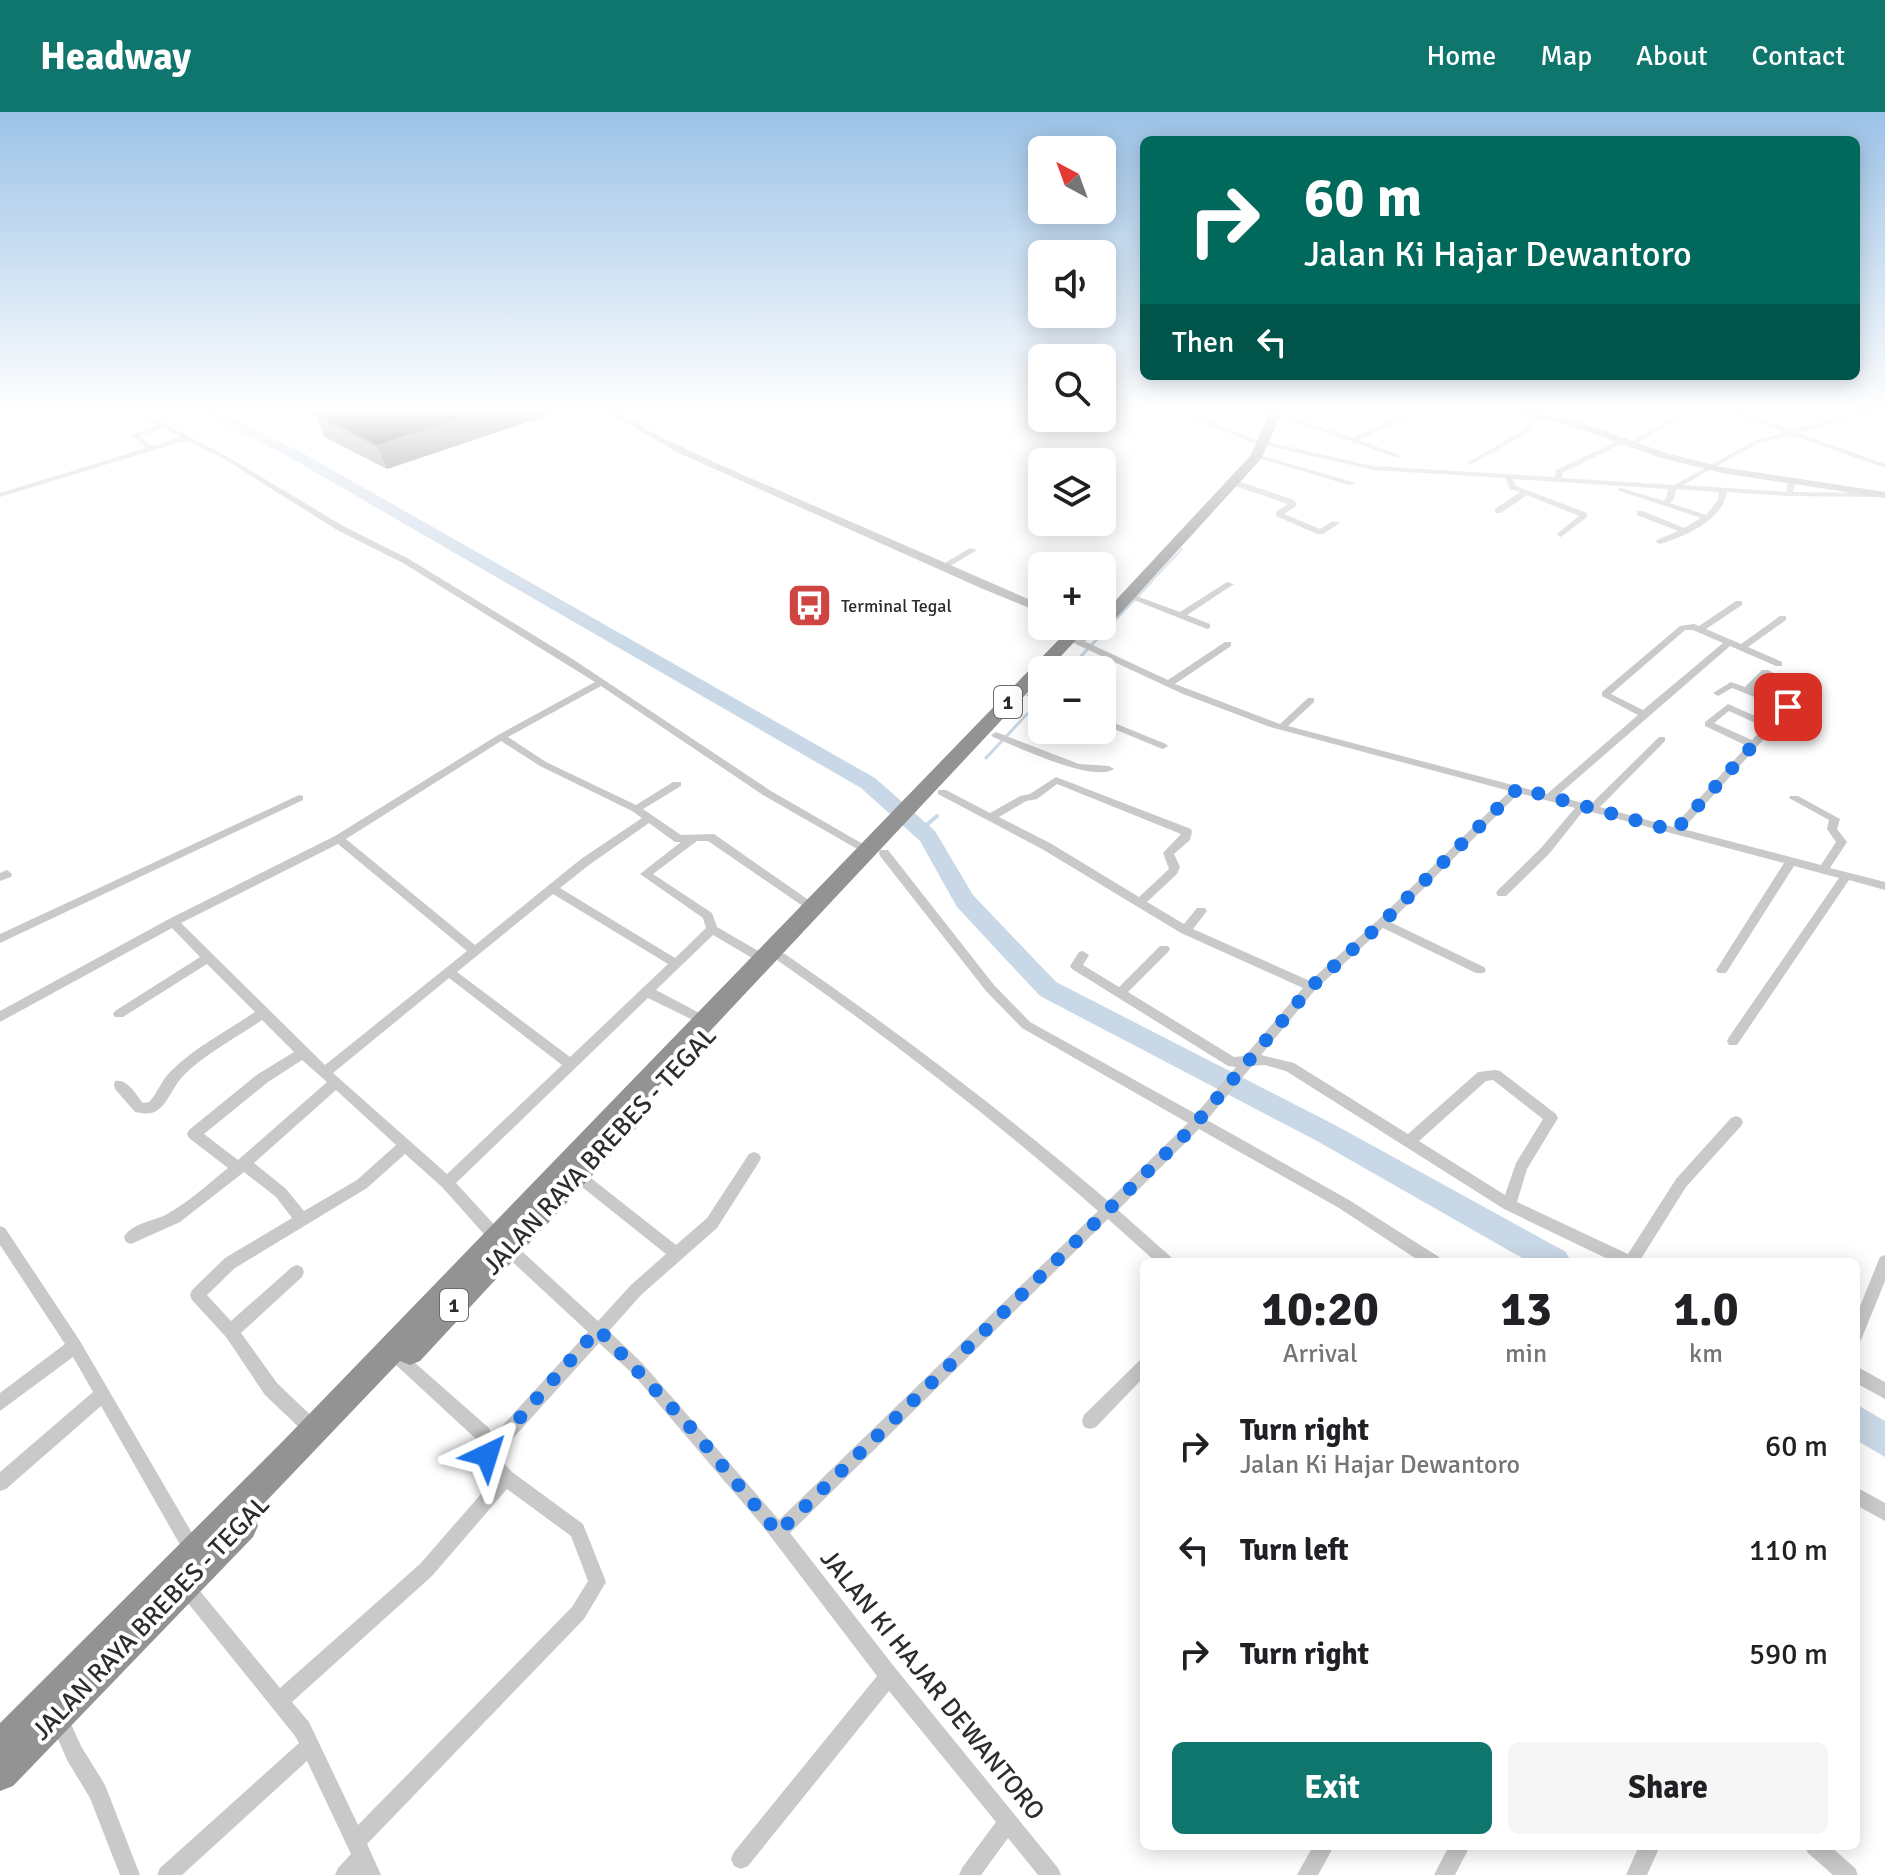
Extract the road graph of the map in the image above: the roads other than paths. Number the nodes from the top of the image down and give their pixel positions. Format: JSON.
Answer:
{"nodes":[{"id":1,"x":279,"y":490,"type":"edge"},
{"id":2,"x":765,"y":490,"type":"edge"},
{"id":3,"x":1216,"y":490,"type":"edge"},
{"id":4,"x":1229,"y":490,"type":"edge"},
{"id":5,"x":1256,"y":490,"type":"edge"},
{"id":6,"x":1522,"y":490,"type":"edge"},
{"id":7,"x":1625,"y":490,"type":"edge"},
{"id":8,"x":1663,"y":490,"type":"edge"},
{"id":9,"x":1790,"y":490,"type":"edge"},
{"id":10,"x":1856,"y":490,"type":"edge"},
{"id":11,"x":1671,"y":491,"type":"junction"},
{"id":12,"x":1526,"y":492,"type":"junction"},
{"id":13,"x":1724,"y":494,"type":"junction"},
{"id":14,"x":1789,"y":494,"type":"junction"},
{"id":15,"x":1885,"y":494,"type":"edge"},
{"id":16,"x":777,"y":496,"type":"junction"},
{"id":17,"x":1665,"y":504,"type":"junction"},
{"id":18,"x":1498,"y":511,"type":"dead end"},
{"id":19,"x":1640,"y":513,"type":"dead end"},
{"id":20,"x":1705,"y":517,"type":"junction"},
{"id":21,"x":1336,"y":523,"type":"dead end"},
{"id":22,"x":1686,"y":532,"type":"junction"},
{"id":23,"x":1561,"y":535,"type":"dead end"},
{"id":24,"x":1660,"y":542,"type":"dead end"},
{"id":25,"x":973,"y":550,"type":"dead end"},
{"id":26,"x":942,"y":567,"type":"junction"},
{"id":27,"x":1230,"y":584,"type":"dead end"},
{"id":28,"x":1116,"y":589,"type":"edge"},
{"id":29,"x":990,"y":592,"type":"junction"},
{"id":30,"x":1133,"y":598,"type":"junction"},
{"id":31,"x":1739,"y":603,"type":"dead end"},
{"id":32,"x":1028,"y":604,"type":"edge"},
{"id":33,"x":1116,"y":611,"type":"edge"},
{"id":34,"x":1028,"y":613,"type":"edge"},
{"id":35,"x":1181,"y":615,"type":"junction"},
{"id":36,"x":1783,"y":618,"type":"dead end"},
{"id":37,"x":1207,"y":626,"type":"dead end"},
{"id":38,"x":1699,"y":630,"type":"junction"},
{"id":39,"x":1079,"y":640,"type":"edge"},
{"id":40,"x":1080,"y":640,"type":"edge"},
{"id":41,"x":1095,"y":640,"type":"edge"},
{"id":42,"x":1728,"y":643,"type":"junction"},
{"id":43,"x":1228,"y":644,"type":"dead end"},
{"id":44,"x":1742,"y":648,"type":"junction"},
{"id":45,"x":1067,"y":656,"type":"edge"},
{"id":46,"x":1779,"y":664,"type":"dead end"},
{"id":47,"x":602,"y":682,"type":"junction"},
{"id":48,"x":1169,"y":684,"type":"junction"},
{"id":49,"x":1747,"y":691,"type":"junction"},
{"id":50,"x":1718,"y":693,"type":"dead end"},
{"id":51,"x":1311,"y":700,"type":"dead end"},
{"id":52,"x":1028,"y":706,"type":"edge"},
{"id":53,"x":1788,"y":707,"type":"junction"},
{"id":54,"x":1644,"y":714,"type":"junction"},
{"id":55,"x":1771,"y":726,"type":"junction"},
{"id":56,"x":1116,"y":727,"type":"edge"},
{"id":57,"x":1282,"y":727,"type":"junction"},
{"id":58,"x":501,"y":737,"type":"junction"},
{"id":59,"x":1003,"y":737,"type":"junction"},
{"id":60,"x":1662,"y":739,"type":"dead end"},
{"id":61,"x":1754,"y":745,"type":"junction"},
{"id":62,"x":1163,"y":746,"type":"dead end"},
{"id":63,"x":1109,"y":769,"type":"dead end"},
{"id":64,"x":677,"y":784,"type":"dead end"},
{"id":65,"x":1518,"y":788,"type":"junction"},
{"id":66,"x":932,"y":795,"type":"junction"},
{"id":67,"x":1551,"y":796,"type":"junction"},
{"id":68,"x":299,"y":798,"type":"dead end"},
{"id":69,"x":1794,"y":798,"type":"dead end"},
{"id":70,"x":1587,"y":807,"type":"junction"},
{"id":71,"x":636,"y":809,"type":"junction"},
{"id":72,"x":991,"y":817,"type":"junction"},
{"id":73,"x":649,"y":818,"type":"junction"},
{"id":74,"x":1675,"y":831,"type":"junction"},
{"id":75,"x":339,"y":839,"type":"junction"},
{"id":76,"x":693,"y":839,"type":"junction"},
{"id":77,"x":887,"y":842,"type":"junction"},
{"id":78,"x":1791,"y":861,"type":"junction"},
{"id":79,"x":1823,"y":870,"type":"junction"},
{"id":80,"x":1846,"y":876,"type":"junction"},
{"id":81,"x":1885,"y":886,"type":"edge"},
{"id":82,"x":552,"y":888,"type":"junction"},
{"id":83,"x":1502,"y":893,"type":"dead end"},
{"id":84,"x":1139,"y":903,"type":"junction"},
{"id":85,"x":814,"y":908,"type":"junction"},
{"id":86,"x":1201,"y":911,"type":"dead end"},
{"id":87,"x":173,"y":922,"type":"junction"},
{"id":88,"x":1382,"y":923,"type":"junction"},
{"id":89,"x":712,"y":929,"type":"junction"},
{"id":90,"x":1185,"y":930,"type":"junction"},
{"id":91,"x":0,"y":939,"type":"edge"},
{"id":92,"x":1164,"y":949,"type":"dead end"},
{"id":93,"x":475,"y":951,"type":"junction"},
{"id":94,"x":1083,"y":955,"type":"dead end"},
{"id":95,"x":209,"y":957,"type":"junction"},
{"id":96,"x":772,"y":958,"type":"junction"},
{"id":97,"x":675,"y":963,"type":"junction"},
{"id":98,"x":1480,"y":970,"type":"dead end"},
{"id":99,"x":1722,"y":970,"type":"dead end"},
{"id":100,"x":449,"y":972,"type":"junction"},
{"id":101,"x":1311,"y":987,"type":"junction"},
{"id":102,"x":646,"y":991,"type":"junction"},
{"id":103,"x":1121,"y":992,"type":"junction"},
{"id":104,"x":263,"y":1013,"type":"junction"},
{"id":105,"x":119,"y":1014,"type":"dead end"},
{"id":106,"x":0,"y":1017,"type":"edge"},
{"id":107,"x":703,"y":1020,"type":"junction"},
{"id":108,"x":1733,"y":1041,"type":"dead end"},
{"id":109,"x":303,"y":1053,"type":"junction"},
{"id":110,"x":1247,"y":1060,"type":"junction"},
{"id":111,"x":570,"y":1064,"type":"junction"},
{"id":112,"x":325,"y":1072,"type":"junction"},
{"id":113,"x":336,"y":1082,"type":"junction"},
{"id":114,"x":120,"y":1085,"type":"dead end"},
{"id":115,"x":1202,"y":1116,"type":"junction"},
{"id":116,"x":1736,"y":1122,"type":"dead end"},
{"id":117,"x":1409,"y":1141,"type":"junction"},
{"id":118,"x":405,"y":1146,"type":"junction"},
{"id":119,"x":754,"y":1158,"type":"dead end"},
{"id":120,"x":242,"y":1167,"type":"junction"},
{"id":121,"x":577,"y":1175,"type":"junction"},
{"id":122,"x":447,"y":1183,"type":"junction"},
{"id":123,"x":1509,"y":1205,"type":"junction"},
{"id":124,"x":1107,"y":1208,"type":"junction"},
{"id":125,"x":301,"y":1218,"type":"junction"},
{"id":126,"x":131,"y":1237,"type":"dead end"},
{"id":127,"x":2,"y":1242,"type":"edge"},
{"id":128,"x":503,"y":1243,"type":"junction"},
{"id":129,"x":675,"y":1253,"type":"junction"},
{"id":130,"x":1162,"y":1258,"type":"edge"},
{"id":131,"x":1428,"y":1258,"type":"edge"},
{"id":132,"x":1622,"y":1258,"type":"edge"},
{"id":133,"x":1633,"y":1258,"type":"edge"},
{"id":134,"x":1885,"y":1262,"type":"edge"},
{"id":135,"x":297,"y":1272,"type":"dead end"},
{"id":136,"x":1860,"y":1325,"type":"edge"},
{"id":137,"x":598,"y":1329,"type":"junction"},
{"id":138,"x":231,"y":1332,"type":"junction"},
{"id":139,"x":75,"y":1346,"type":"junction"},
{"id":140,"x":401,"y":1360,"type":"junction"},
{"id":141,"x":1140,"y":1370,"type":"edge"},
{"id":142,"x":1860,"y":1376,"type":"edge"},
{"id":143,"x":1885,"y":1391,"type":"edge"},
{"id":144,"x":101,"y":1395,"type":"junction"},
{"id":145,"x":0,"y":1403,"type":"edge"},
{"id":146,"x":1090,"y":1421,"type":"dead end"},
{"id":147,"x":314,"y":1430,"type":"junction"},
{"id":148,"x":487,"y":1455,"type":"junction"},
{"id":149,"x":506,"y":1478,"type":"junction"},
{"id":150,"x":0,"y":1483,"type":"edge"},
{"id":151,"x":1860,"y":1497,"type":"edge"},
{"id":152,"x":1885,"y":1513,"type":"edge"},
{"id":153,"x":778,"y":1533,"type":"junction"},
{"id":154,"x":194,"y":1568,"type":"junction"},
{"id":155,"x":889,"y":1676,"type":"junction"},
{"id":156,"x":279,"y":1701,"type":"junction"},
{"id":157,"x":57,"y":1715,"type":"junction"},
{"id":158,"x":310,"y":1745,"type":"junction"},
{"id":159,"x":0,"y":1748,"type":"edge"},
{"id":160,"x":0,"y":1773,"type":"edge"},
{"id":161,"x":1008,"y":1822,"type":"junction"},
{"id":162,"x":1322,"y":1850,"type":"edge"},
{"id":163,"x":1458,"y":1850,"type":"edge"},
{"id":164,"x":1648,"y":1850,"type":"edge"},
{"id":165,"x":1819,"y":1850,"type":"edge"},
{"id":166,"x":364,"y":1857,"type":"edge"},
{"id":167,"x":741,"y":1859,"type":"dead end"},
{"id":168,"x":1845,"y":1874,"type":"edge"},
{"id":169,"x":130,"y":1875,"type":"edge"},
{"id":170,"x":167,"y":1875,"type":"edge"},
{"id":171,"x":345,"y":1875,"type":"edge"},
{"id":172,"x":969,"y":1875,"type":"edge"},
{"id":173,"x":1051,"y":1875,"type":"edge"},
{"id":174,"x":1307,"y":1875,"type":"edge"},
{"id":175,"x":1444,"y":1875,"type":"edge"},
{"id":176,"x":1636,"y":1875,"type":"edge"}],
"edges":[{"from":1,"to":47,"type":"street"},
{"from":2,"to":16,"type":"main road"},
{"from":3,"to":28,"type":"highway","number":"1"},
{"from":4,"to":30,"type":"highway","number":"1"},
{"from":5,"to":21,"type":"street"},
{"from":6,"to":12,"type":"street"},
{"from":7,"to":17,"type":"street"},
{"from":8,"to":11,"type":"street"},
{"from":9,"to":14,"type":"street"},
{"from":10,"to":15,"type":"main road"},
{"from":11,"to":13,"type":"street"},
{"from":11,"to":17,"type":"street"},
{"from":12,"to":18,"type":"street"},
{"from":12,"to":23,"type":"street"},
{"from":13,"to":14,"type":"street"},
{"from":13,"to":20,"type":"street"},
{"from":14,"to":15,"type":"street"},
{"from":16,"to":26,"type":"main road"},
{"from":16,"to":29,"type":"main road"},
{"from":17,"to":20,"type":"street"},
{"from":19,"to":22,"type":"street"},
{"from":20,"to":22,"type":"street"},
{"from":22,"to":24,"type":"street"},
{"from":25,"to":26,"type":"street"},
{"from":26,"to":29,"type":"main road"},
{"from":27,"to":35,"type":"street"},
{"from":29,"to":32,"type":"main road"},
{"from":29,"to":34,"type":"main road"},
{"from":30,"to":33,"type":"highway","number":"1"},
{"from":30,"to":35,"type":"street"},
{"from":31,"to":38,"type":"street"},
{"from":35,"to":37,"type":"street"},
{"from":36,"to":44,"type":"street"},
{"from":38,"to":42,"type":"street"},
{"from":38,"to":54,"type":"street"},
{"from":39,"to":66,"type":"highway","number":"1"},
{"from":40,"to":45,"type":"highway","number":"1"},
{"from":41,"to":48,"type":"street"},
{"from":42,"to":44,"type":"street"},
{"from":42,"to":54,"type":"street"},
{"from":43,"to":48,"type":"street"},
{"from":44,"to":46,"type":"street"},
{"from":47,"to":58,"type":"street"},
{"from":47,"to":77,"type":"street"},
{"from":48,"to":57,"type":"street"},
{"from":49,"to":50,"type":"street"},
{"from":49,"to":53,"type":"street"},
{"from":49,"to":53,"type":"street"},
{"from":51,"to":57,"type":"street"},
{"from":52,"to":59,"type":"highway","number":"1"},
{"from":53,"to":55,"type":"street"},
{"from":54,"to":67,"type":"street"},
{"from":55,"to":61,"type":"street"},
{"from":55,"to":61,"type":"street"},
{"from":56,"to":62,"type":"street"},
{"from":57,"to":65,"type":"street"},
{"from":58,"to":71,"type":"street"},
{"from":58,"to":75,"type":"street"},
{"from":59,"to":63,"type":"street"},
{"from":59,"to":66,"type":"highway","number":"1"},
{"from":60,"to":70,"type":"street"},
{"from":61,"to":74,"type":"street"},
{"from":64,"to":71,"type":"street"},
{"from":65,"to":67,"type":"street"},
{"from":65,"to":88,"type":"street"},
{"from":66,"to":72,"type":"street"},
{"from":66,"to":77,"type":"highway","name":"JALAN RAYA BREBES - TEGAL","number":"1"},
{"from":67,"to":70,"type":"street"},
{"from":68,"to":91,"type":"street"},
{"from":69,"to":79,"type":"street"},
{"from":70,"to":74,"type":"street"},
{"from":70,"to":83,"type":"street"},
{"from":71,"to":73,"type":"street"},
{"from":72,"to":84,"type":"street"},
{"from":72,"to":84,"type":"street"},
{"from":73,"to":76,"type":"street"},
{"from":73,"to":82,"type":"street"},
{"from":74,"to":78,"type":"street"},
{"from":75,"to":87,"type":"street"},
{"from":75,"to":93,"type":"street"},
{"from":76,"to":85,"type":"street"},
{"from":76,"to":89,"type":"street"},
{"from":77,"to":85,"type":"highway","name":"JALAN RAYA BREBES - TEGAL","number":"1"},
{"from":77,"to":96,"type":"highway","name":"JALAN RAYA BREBES - TEGAL","number":"1"},
{"from":77,"to":115,"type":"street"},
{"from":78,"to":79,"type":"street"},
{"from":78,"to":99,"type":"street"},
{"from":79,"to":80,"type":"street"},
{"from":80,"to":81,"type":"street"},
{"from":80,"to":108,"type":"street"},
{"from":82,"to":93,"type":"street"},
{"from":82,"to":97,"type":"street"},
{"from":84,"to":90,"type":"street"},
{"from":85,"to":96,"type":"highway","name":"JALAN RAYA BREBES - TEGAL","number":"1"},
{"from":86,"to":90,"type":"street"},
{"from":87,"to":95,"type":"street","name":"JALAN KI HAJAR DEWANTORO"},
{"from":87,"to":106,"type":"street"},
{"from":88,"to":98,"type":"street"},
{"from":88,"to":101,"type":"street"},
{"from":89,"to":96,"type":"street"},
{"from":89,"to":97,"type":"street"},
{"from":90,"to":101,"type":"street"},
{"from":92,"to":103,"type":"street"},
{"from":93,"to":100,"type":"street"},
{"from":94,"to":103,"type":"street"},
{"from":95,"to":104,"type":"street","name":"JALAN KI HAJAR DEWANTORO"},
{"from":95,"to":105,"type":"street"},
{"from":96,"to":107,"type":"highway","name":"JALAN RAYA BREBES - TEGAL","number":"1"},
{"from":96,"to":121,"type":"highway","name":"JALAN RAYA BREBES - TEGAL","number":"1"},
{"from":96,"to":124,"type":"street"},
{"from":97,"to":102,"type":"street"},
{"from":100,"to":111,"type":"street"},
{"from":100,"to":112,"type":"street"},
{"from":101,"to":110,"type":"street"},
{"from":102,"to":107,"type":"street"},
{"from":102,"to":111,"type":"street"},
{"from":103,"to":110,"type":"street"},
{"from":104,"to":109,"type":"street","name":"JALAN KI HAJAR DEWANTORO"},
{"from":104,"to":114,"type":"street"},
{"from":107,"to":128,"type":"highway","name":"JALAN RAYA BREBES - TEGAL","number":"1"},
{"from":109,"to":112,"type":"street","name":"JALAN KI HAJAR DEWANTORO"},
{"from":109,"to":120,"type":"street"},
{"from":110,"to":115,"type":"street"},
{"from":110,"to":117,"type":"street"},
{"from":111,"to":122,"type":"street"},
{"from":112,"to":113,"type":"street","name":"JALAN KI HAJAR DEWANTORO"},
{"from":113,"to":118,"type":"street","name":"JALAN KI HAJAR DEWANTORO"},
{"from":113,"to":120,"type":"street"},
{"from":115,"to":124,"type":"street"},
{"from":115,"to":131,"type":"street"},
{"from":116,"to":133,"type":"street"},
{"from":117,"to":123,"type":"street"},
{"from":117,"to":123,"type":"street"},
{"from":118,"to":122,"type":"street","name":"JALAN KI HAJAR DEWANTORO"},
{"from":118,"to":125,"type":"street"},
{"from":119,"to":129,"type":"street"},
{"from":120,"to":125,"type":"street"},
{"from":120,"to":126,"type":"street"},
{"from":121,"to":128,"type":"highway","name":"JALAN RAYA BREBES - TEGAL","number":"1"},
{"from":121,"to":129,"type":"street"},
{"from":122,"to":128,"type":"street","name":"JALAN KI HAJAR DEWANTORO"},
{"from":123,"to":132,"type":"street"},
{"from":124,"to":130,"type":"street"},
{"from":124,"to":153,"type":"street"},
{"from":125,"to":138,"type":"street"},
{"from":127,"to":139,"type":"street"},
{"from":128,"to":137,"type":"street","name":"JALAN KI HAJAR DEWANTORO"},
{"from":128,"to":140,"type":"highway","name":"JALAN RAYA BREBES - TEGAL","number":"1"},
{"from":128,"to":147,"type":"highway","name":"JALAN RAYA BREBES - TEGAL","number":"1"},
{"from":129,"to":137,"type":"street"},
{"from":134,"to":136,"type":"street"},
{"from":135,"to":138,"type":"street"},
{"from":137,"to":148,"type":"street"},
{"from":137,"to":153,"type":"street","name":"JALAN KI HAJAR DEWANTORO"},
{"from":138,"to":147,"type":"street"},
{"from":139,"to":144,"type":"street"},
{"from":139,"to":145,"type":"street"},
{"from":140,"to":148,"type":"street"},
{"from":140,"to":154,"type":"highway","name":"JALAN RAYA BREBES - TEGAL","number":"1"},
{"from":141,"to":146,"type":"street"},
{"from":142,"to":143,"type":"street"},
{"from":144,"to":150,"type":"street"},
{"from":144,"to":154,"type":"street"},
{"from":147,"to":154,"type":"highway","name":"JALAN RAYA BREBES - TEGAL","number":"1"},
{"from":148,"to":149,"type":"street"},
{"from":149,"to":156,"type":"street"},
{"from":149,"to":166,"type":"street"},
{"from":151,"to":152,"type":"street"},
{"from":153,"to":155,"type":"street","name":"JALAN KI HAJAR DEWANTORO"},
{"from":154,"to":156,"type":"street"},
{"from":154,"to":157,"type":"highway","name":"JALAN RAYA BREBES - TEGAL","number":"1"},
{"from":154,"to":159,"type":"highway","name":"JALAN RAYA BREBES - TEGAL","number":"1"},
{"from":155,"to":161,"type":"street","name":"JALAN KI HAJAR DEWANTORO"},
{"from":155,"to":167,"type":"street"},
{"from":156,"to":158,"type":"street"},
{"from":157,"to":160,"type":"highway","name":"JALAN RAYA BREBES - TEGAL","number":"1"},
{"from":157,"to":169,"type":"street"},
{"from":158,"to":166,"type":"street"},
{"from":158,"to":170,"type":"street"},
{"from":161,"to":172,"type":"street"},
{"from":161,"to":173,"type":"street","name":"JALAN KI HAJAR DEWANTORO"},
{"from":162,"to":174,"type":"street"},
{"from":163,"to":175,"type":"street"},
{"from":164,"to":176,"type":"street"},
{"from":165,"to":168,"type":"street"},
{"from":166,"to":171,"type":"street"}]}
